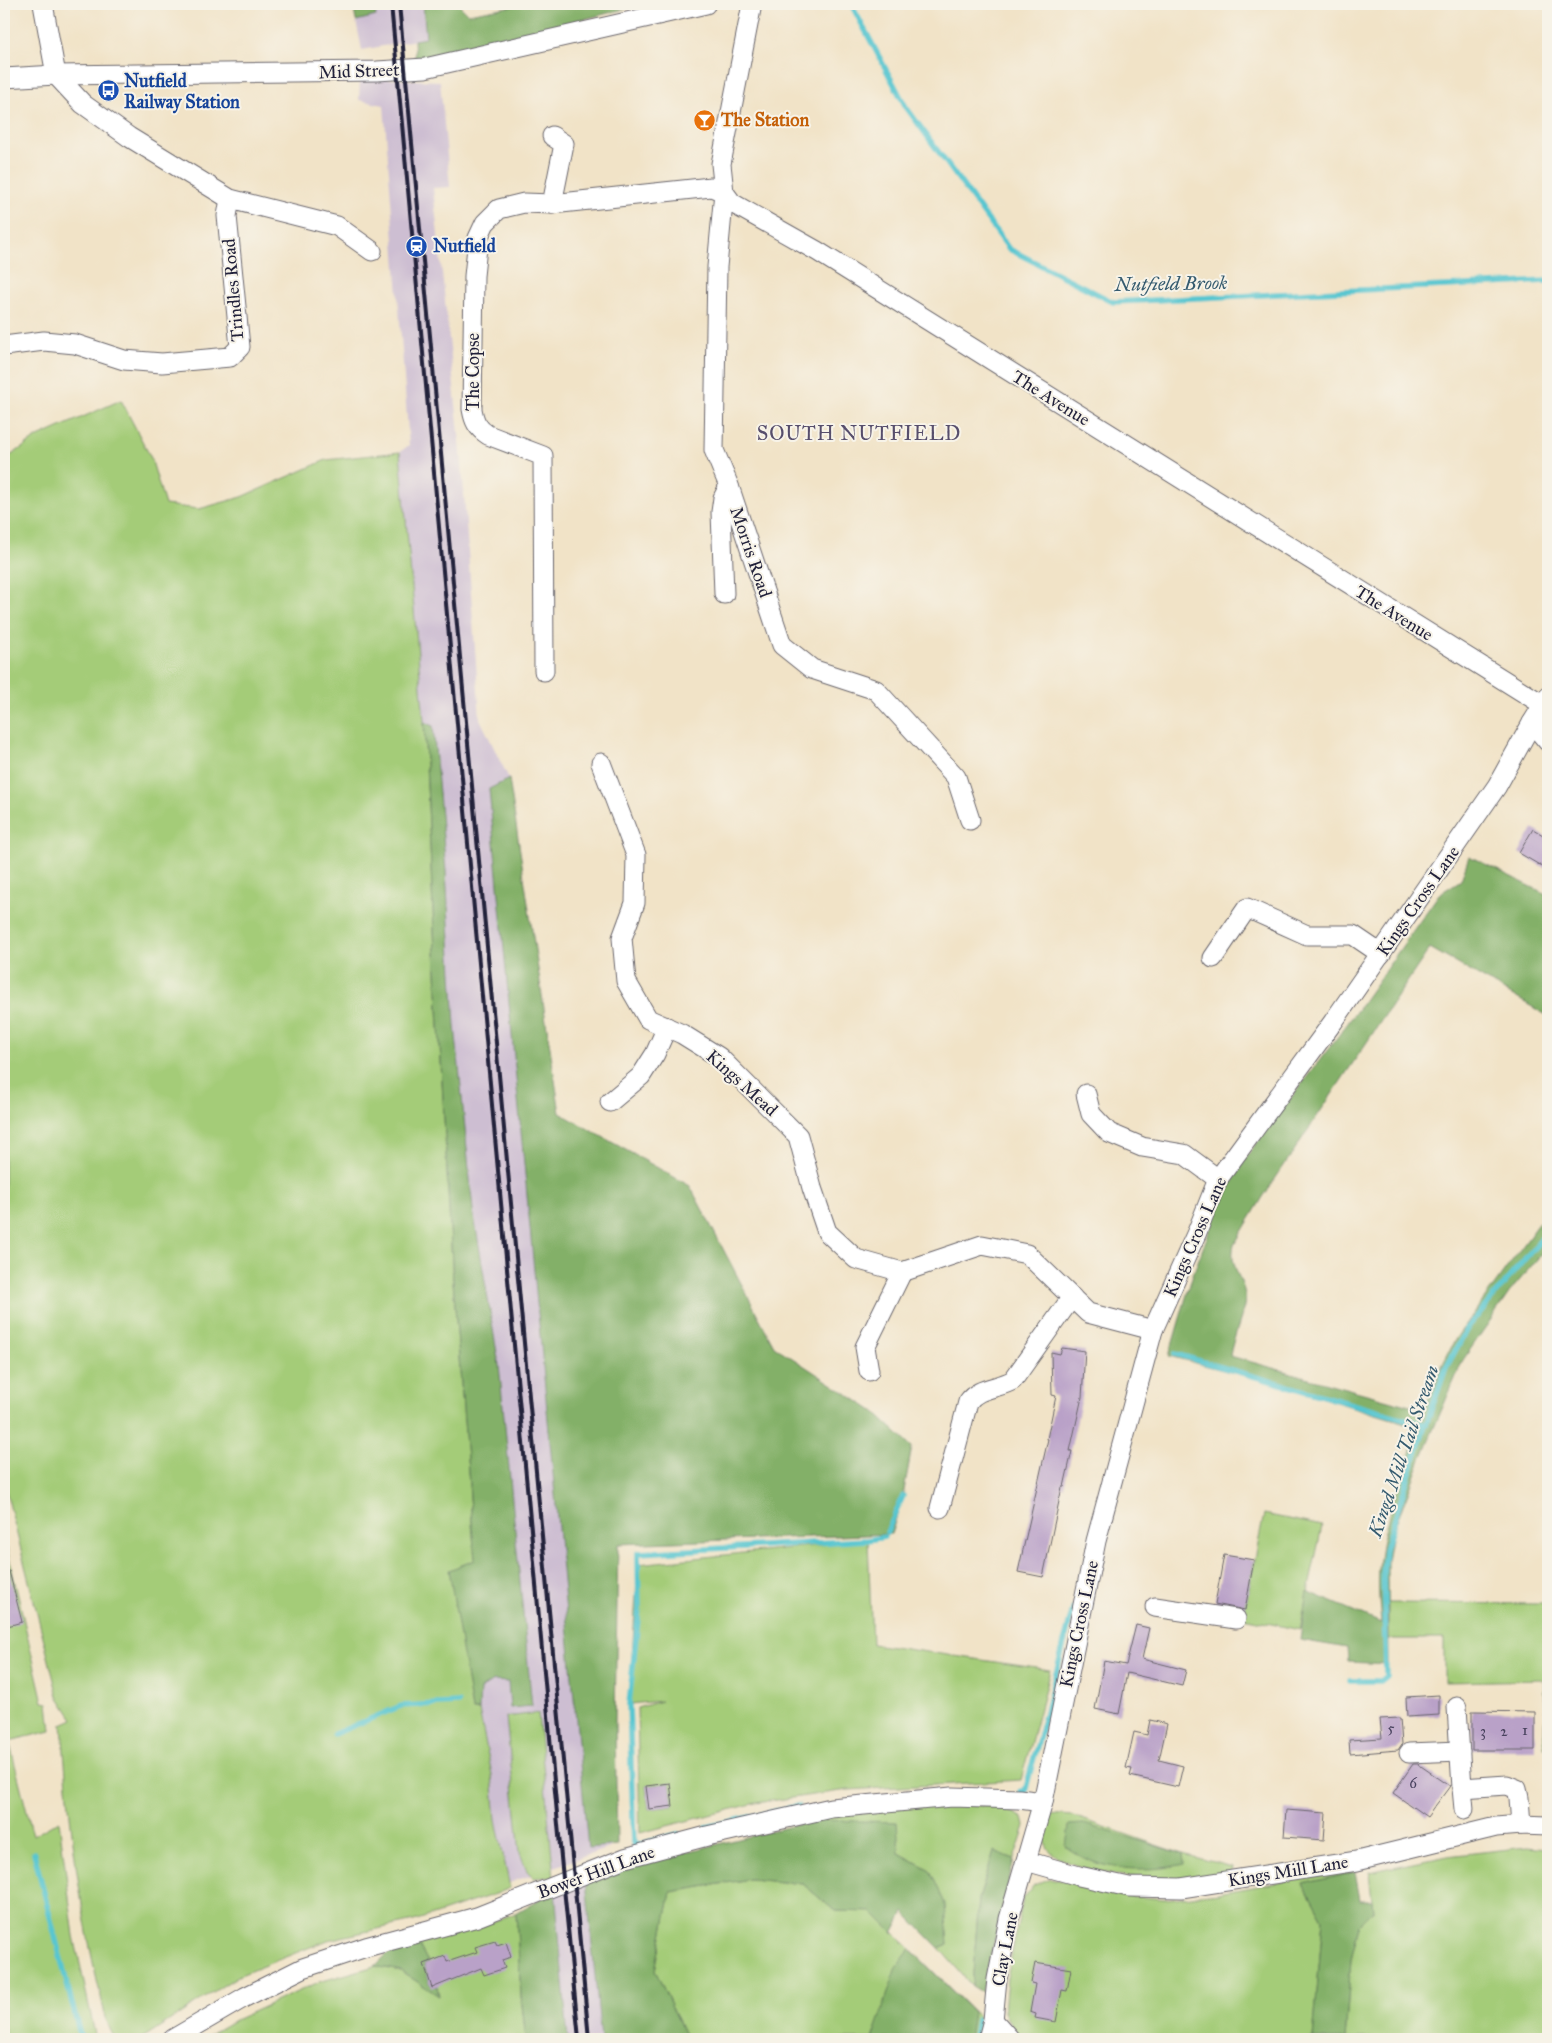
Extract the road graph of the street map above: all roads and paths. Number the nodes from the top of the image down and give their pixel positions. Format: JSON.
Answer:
{"nodes":[{"id":1,"x":42,"y":4,"type":"edge"},
{"id":2,"x":706,"y":4,"type":"edge"},
{"id":3,"x":752,"y":4,"type":"edge"},
{"id":4,"x":676,"y":7,"type":"edge"},
{"id":5,"x":56,"y":75,"type":"junction"},
{"id":6,"x":4,"y":78,"type":"edge"},
{"id":7,"x":552,"y":136,"type":"dead end"},
{"id":8,"x":724,"y":192,"type":"junction"},
{"id":9,"x":230,"y":200,"type":"junction"},
{"id":10,"x":552,"y":204,"type":"junction"},
{"id":11,"x":372,"y":252,"type":"dead end"},
{"id":12,"x":4,"y":346,"type":"edge"},
{"id":13,"x":729,"y":486,"type":"junction"},
{"id":14,"x":724,"y":594,"type":"dead end"},
{"id":15,"x":544,"y":671,"type":"dead end"},
{"id":16,"x":1545,"y":701,"type":"edge"},
{"id":17,"x":1532,"y":723,"type":"junction"},
{"id":18,"x":1548,"y":742,"type":"edge"},
{"id":19,"x":601,"y":763,"type":"dead end"},
{"id":20,"x":970,"y":820,"type":"dead end"},
{"id":21,"x":1381,"y":954,"type":"junction"},
{"id":22,"x":1213,"y":958,"type":"dead end"},
{"id":23,"x":667,"y":1027,"type":"junction"},
{"id":24,"x":1086,"y":1094,"type":"dead end"},
{"id":25,"x":610,"y":1102,"type":"dead end"},
{"id":26,"x":1218,"y":1179,"type":"junction"},
{"id":27,"x":902,"y":1272,"type":"junction"},
{"id":28,"x":1072,"y":1297,"type":"junction"},
{"id":29,"x":1153,"y":1330,"type":"junction"},
{"id":30,"x":869,"y":1371,"type":"dead end"},
{"id":31,"x":940,"y":1508,"type":"dead end"},
{"id":32,"x":1154,"y":1607,"type":"dead end"},
{"id":33,"x":1236,"y":1619,"type":"dead end"},
{"id":34,"x":1457,"y":1707,"type":"dead end"},
{"id":35,"x":1460,"y":1751,"type":"junction"},
{"id":36,"x":1409,"y":1752,"type":"dead end"},
{"id":37,"x":1462,"y":1788,"type":"junction"},
{"id":38,"x":1043,"y":1802,"type":"junction"},
{"id":39,"x":1464,"y":1809,"type":"dead end"},
{"id":40,"x":1521,"y":1825,"type":"junction"},
{"id":41,"x":1548,"y":1826,"type":"edge"},
{"id":42,"x":1026,"y":1861,"type":"junction"},
{"id":43,"x":993,"y":2020,"type":"junction"},
{"id":44,"x":173,"y":2039,"type":"edge"},
{"id":45,"x":988,"y":2039,"type":"edge"},
{"id":46,"x":1010,"y":2039,"type":"edge"}],
"edges":[{"from":1,"to":5,"type":"street"},
{"from":2,"to":4,"type":"street","name":"Mid Street"},
{"from":3,"to":8,"type":"street"},
{"from":4,"to":5,"type":"street","name":"Mid Street"},
{"from":5,"to":6,"type":"street","name":"Mid Street"},
{"from":5,"to":9,"type":"street"},
{"from":7,"to":10,"type":"street"},
{"from":8,"to":10,"type":"street"},
{"from":8,"to":13,"type":"street","name":"Morris Road"},
{"from":8,"to":16,"type":"street","name":"The Avenue"},
{"from":9,"to":11,"type":"street"},
{"from":9,"to":12,"type":"street","name":"Trindles Road"},
{"from":10,"to":15,"type":"street","name":"The Copse"},
{"from":13,"to":14,"type":"street"},
{"from":13,"to":20,"type":"street","name":"Morris Road"},
{"from":16,"to":17,"type":"street","name":"Kings Cross Lane"},
{"from":17,"to":18,"type":"street"},
{"from":17,"to":21,"type":"street","name":"Kings Cross Lane"},
{"from":19,"to":23,"type":"street","name":"Kings Mead"},
{"from":21,"to":22,"type":"street"},
{"from":21,"to":26,"type":"street","name":"Kings Cross Lane"},
{"from":23,"to":25,"type":"street"},
{"from":23,"to":27,"type":"street","name":"Kings Mead"},
{"from":24,"to":26,"type":"street"},
{"from":26,"to":29,"type":"street","name":"Kings Cross Lane"},
{"from":27,"to":28,"type":"street"},
{"from":27,"to":30,"type":"street"},
{"from":28,"to":29,"type":"street"},
{"from":28,"to":31,"type":"street"},
{"from":29,"to":38,"type":"street","name":"Kings Cross Lane"},
{"from":32,"to":33,"type":"street"},
{"from":34,"to":35,"type":"street"},
{"from":35,"to":36,"type":"street"},
{"from":35,"to":37,"type":"street"},
{"from":37,"to":39,"type":"street"},
{"from":37,"to":40,"type":"street"},
{"from":38,"to":42,"type":"street","name":"Kings Cross Lane"},
{"from":38,"to":44,"type":"street","name":"Bower Hill Lane"},
{"from":40,"to":41,"type":"street","name":"Kings Mill Lane"},
{"from":40,"to":42,"type":"street","name":"Kings Mill Lane"},
{"from":42,"to":43,"type":"street","name":"Clay Lane"},
{"from":43,"to":45,"type":"street","name":"Clay Lane"},
{"from":43,"to":46,"type":"street"}]}
